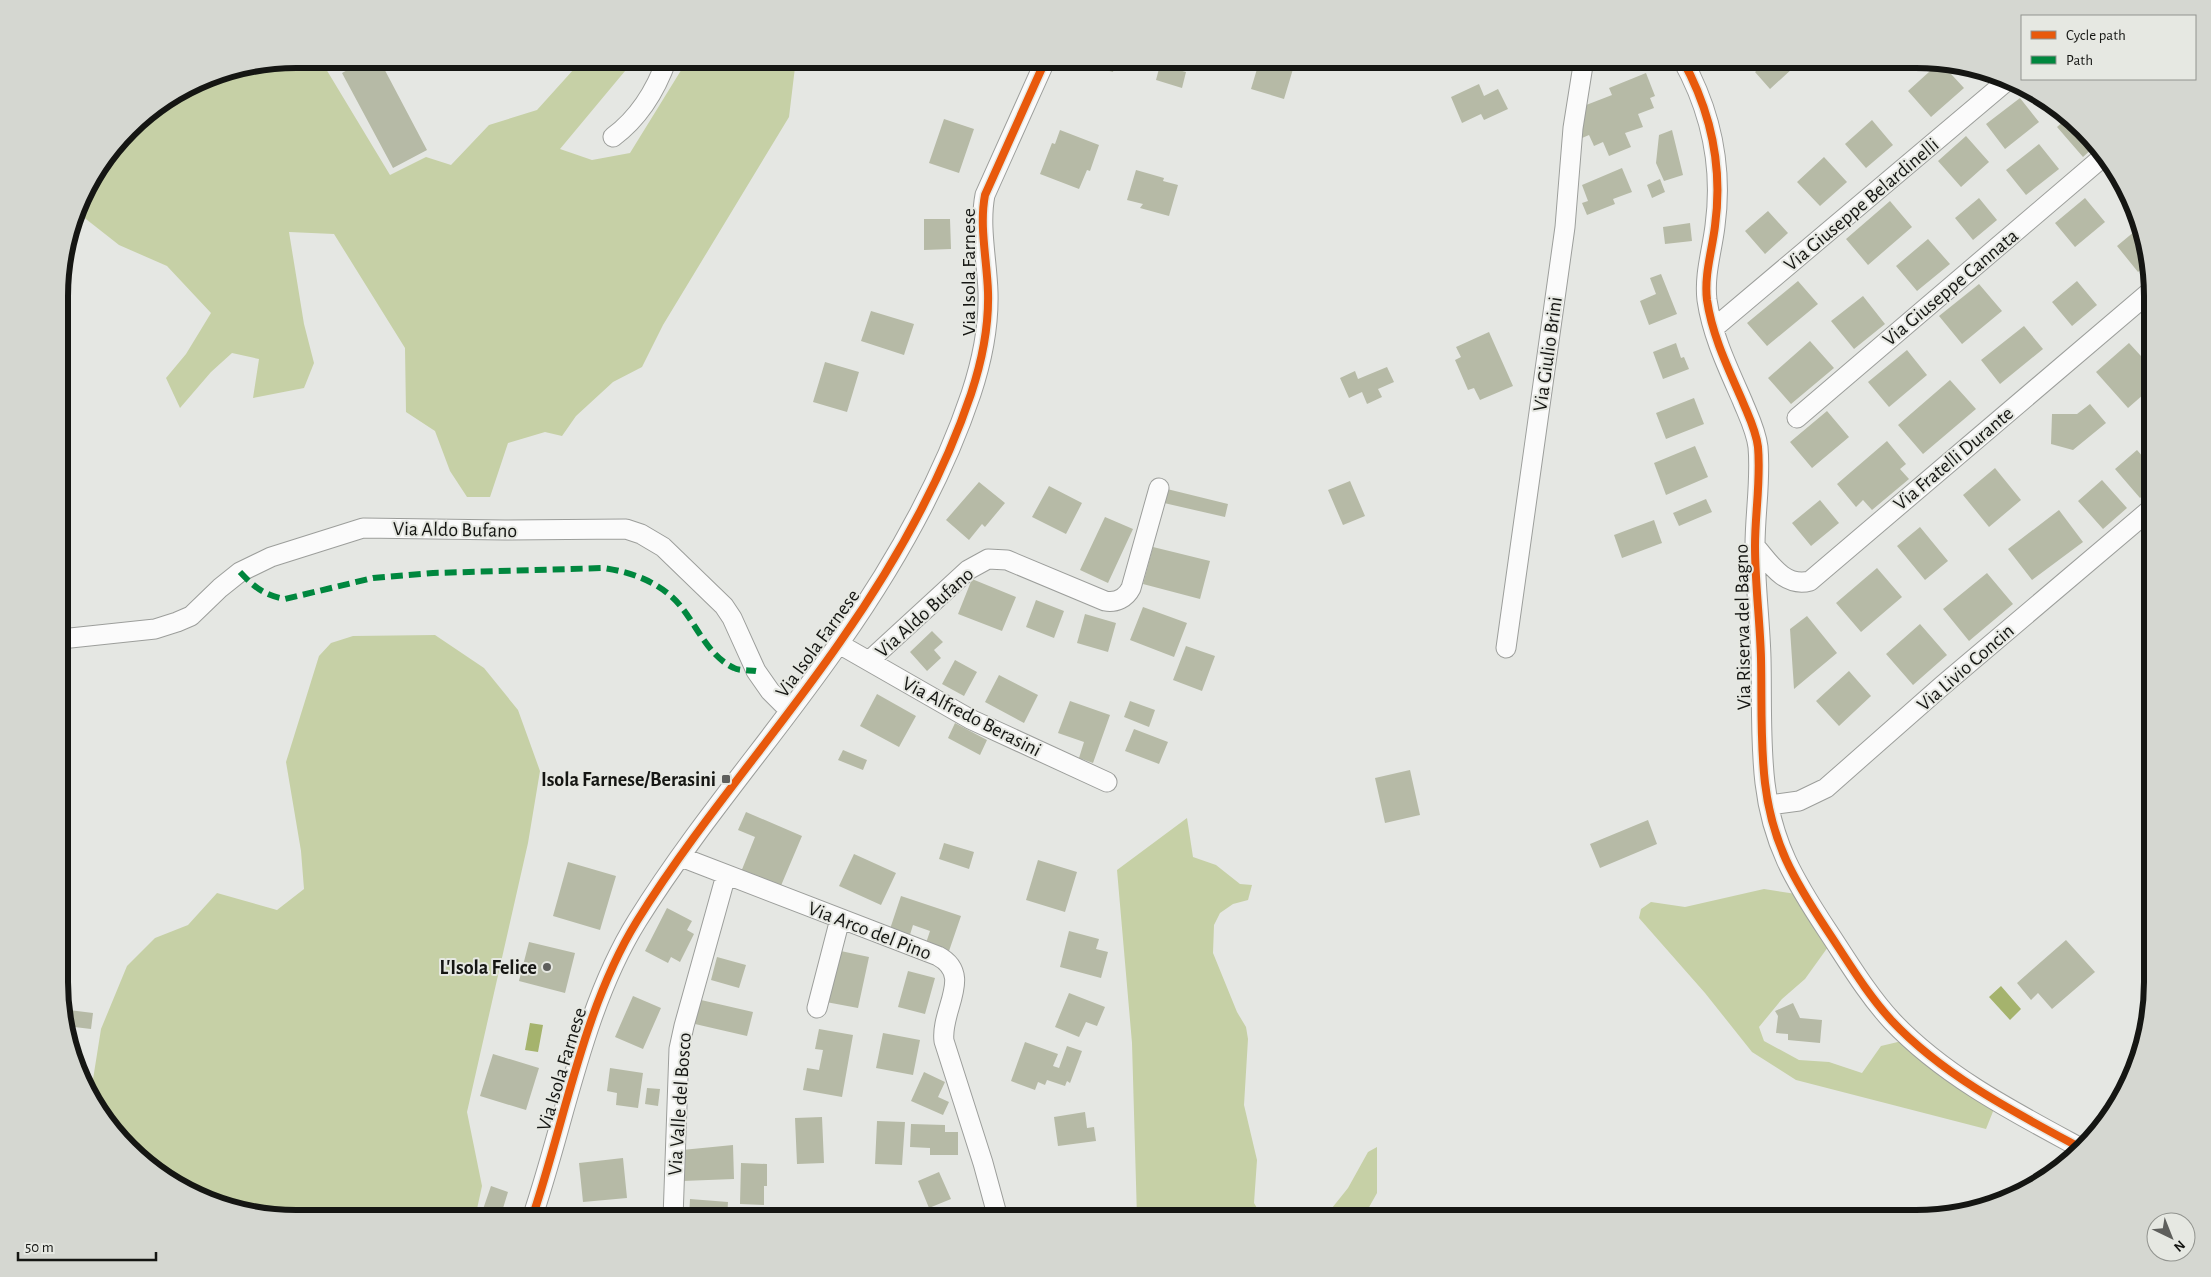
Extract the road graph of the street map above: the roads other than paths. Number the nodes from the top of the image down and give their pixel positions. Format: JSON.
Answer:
{"nodes":[{"id":1,"x":663,"y":68,"type":"edge"},
{"id":2,"x":1042,"y":68,"type":"edge"},
{"id":3,"x":1583,"y":68,"type":"edge"},
{"id":4,"x":1687,"y":68,"type":"edge"},
{"id":5,"x":2002,"y":85,"type":"edge"},
{"id":6,"x":613,"y":136,"type":"dead end"},
{"id":7,"x":2099,"y":161,"type":"edge"},
{"id":8,"x":2144,"y":297,"type":"edge"},
{"id":9,"x":1714,"y":328,"type":"junction"},
{"id":10,"x":1797,"y":418,"type":"dead end"},
{"id":11,"x":1158,"y":488,"type":"dead end"},
{"id":12,"x":2144,"y":515,"type":"edge"},
{"id":13,"x":1755,"y":546,"type":"junction"},
{"id":14,"x":68,"y":638,"type":"edge"},
{"id":15,"x":839,"y":644,"type":"junction"},
{"id":16,"x":1506,"y":648,"type":"dead end"},
{"id":17,"x":869,"y":661,"type":"junction"},
{"id":18,"x":789,"y":710,"type":"junction"},
{"id":19,"x":1107,"y":782,"type":"dead end"},
{"id":20,"x":1769,"y":806,"type":"junction"},
{"id":21,"x":681,"y":857,"type":"junction"},
{"id":22,"x":726,"y":875,"type":"junction"},
{"id":23,"x":840,"y":919,"type":"junction"},
{"id":24,"x":817,"y":1008,"type":"dead end"},
{"id":25,"x":2075,"y":1145,"type":"edge"},
{"id":26,"x":535,"y":1210,"type":"edge"},
{"id":27,"x":673,"y":1210,"type":"edge"},
{"id":28,"x":996,"y":1210,"type":"edge"}],
"edges":[{"from":1,"to":6,"type":"street"},
{"from":2,"to":15,"type":"street","name":"Via Isola Farnese"},
{"from":3,"to":16,"type":"street","name":"Via Giulio Brini"},
{"from":4,"to":9,"type":"street","name":"Via Riserva del Bagno"},
{"from":5,"to":9,"type":"street","name":"Via Giuseppe Belardinelli"},
{"from":7,"to":10,"type":"street","name":"Via Giuseppe Cannata"},
{"from":8,"to":13,"type":"street","name":"Via Fratelli Durante"},
{"from":9,"to":13,"type":"street","name":"Via Riserva del Bagno"},
{"from":11,"to":17,"type":"street","name":"Via Aldo Bufano"},
{"from":12,"to":20,"type":"street","name":"Via Livio Concin"},
{"from":13,"to":20,"type":"street","name":"Via Riserva del Bagno"},
{"from":14,"to":18,"type":"street","name":"Via Aldo Bufano"},
{"from":15,"to":17,"type":"street","name":"Via Alfredo Berasini"},
{"from":15,"to":18,"type":"street","name":"Via Isola Farnese"},
{"from":17,"to":19,"type":"street","name":"Via Alfredo Berasini"},
{"from":18,"to":21,"type":"street","name":"Via Isola Farnese"},
{"from":20,"to":25,"type":"street","name":"Via Riserva del Bagno"},
{"from":21,"to":22,"type":"street","name":"Via Arco del Pino"},
{"from":21,"to":26,"type":"street","name":"Via Isola Farnese"},
{"from":22,"to":23,"type":"street","name":"Via Arco del Pino"},
{"from":22,"to":27,"type":"street","name":"Via Valle del Bosco"},
{"from":23,"to":24,"type":"street"},
{"from":23,"to":28,"type":"street","name":"Via Arco del Pino"}]}
